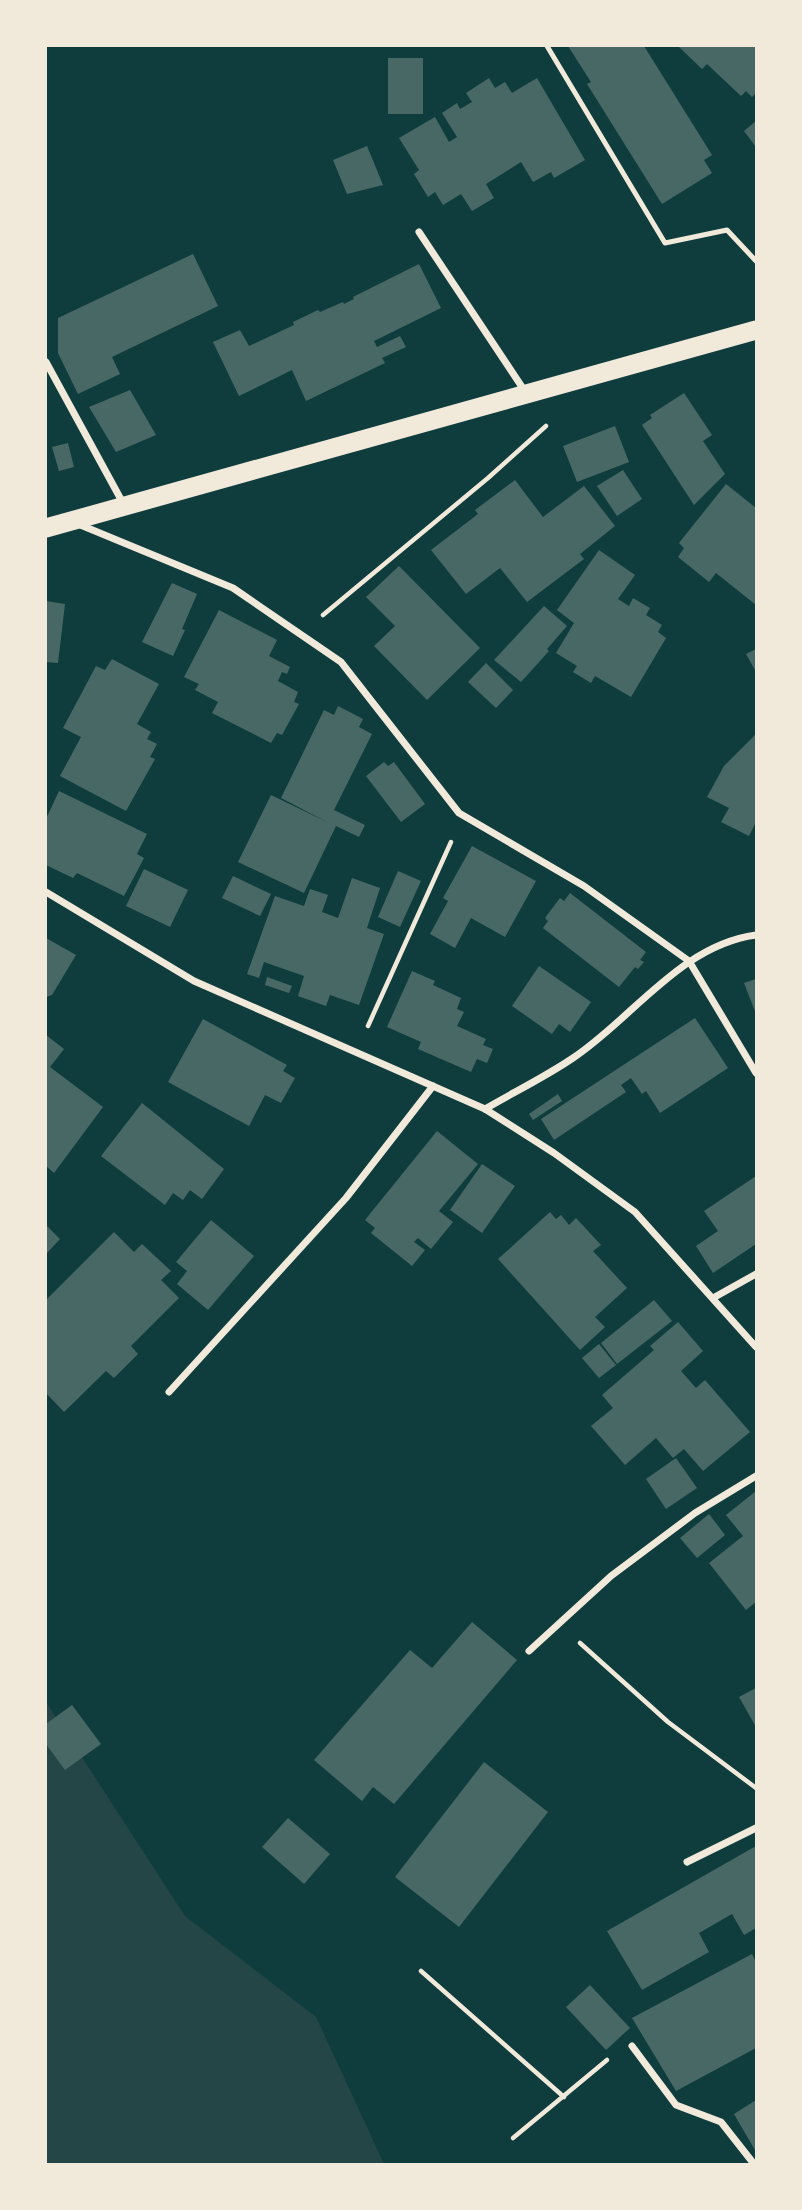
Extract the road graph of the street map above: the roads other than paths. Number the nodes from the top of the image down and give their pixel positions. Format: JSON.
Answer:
{"nodes":[{"id":1,"x":547,"y":46,"type":"edge"},
{"id":2,"x":419,"y":232,"type":"dead end"},
{"id":3,"x":757,"y":261,"type":"edge"},
{"id":4,"x":757,"y":330,"type":"edge"},
{"id":5,"x":46,"y":362,"type":"edge"},
{"id":6,"x":527,"y":394,"type":"junction"},
{"id":7,"x":124,"y":506,"type":"junction"},
{"id":8,"x":46,"y":517,"type":"edge"},
{"id":9,"x":70,"y":521,"type":"junction"},
{"id":10,"x":46,"y":528,"type":"edge"},
{"id":11,"x":46,"y":892,"type":"edge"},
{"id":12,"x":757,"y":935,"type":"edge"},
{"id":13,"x":689,"y":961,"type":"junction"},
{"id":14,"x":757,"y":1073,"type":"edge"},
{"id":15,"x":433,"y":1086,"type":"junction"},
{"id":16,"x":485,"y":1109,"type":"junction"},
{"id":17,"x":757,"y":1275,"type":"edge"},
{"id":18,"x":713,"y":1298,"type":"junction"},
{"id":19,"x":757,"y":1347,"type":"edge"},
{"id":20,"x":169,"y":1392,"type":"dead end"},
{"id":21,"x":757,"y":1476,"type":"edge"},
{"id":22,"x":529,"y":1651,"type":"dead end"},
{"id":23,"x":757,"y":1828,"type":"edge"},
{"id":24,"x":687,"y":1862,"type":"dead end"},
{"id":25,"x":632,"y":2046,"type":"road end"},
{"id":26,"x":754,"y":2165,"type":"edge"}],
"edges":[{"from":1,"to":3,"type":"lane"},
{"from":2,"to":6,"type":"street"},
{"from":4,"to":6,"type":"highway"},
{"from":5,"to":7,"type":"street"},
{"from":6,"to":7,"type":"highway"},
{"from":7,"to":9,"type":"highway"},
{"from":8,"to":9,"type":"street"},
{"from":9,"to":10,"type":"highway"},
{"from":9,"to":13,"type":"street"},
{"from":11,"to":15,"type":"street"},
{"from":12,"to":13,"type":"street"},
{"from":13,"to":14,"type":"street"},
{"from":13,"to":16,"type":"street"},
{"from":15,"to":16,"type":"street"},
{"from":15,"to":20,"type":"street"},
{"from":16,"to":18,"type":"street"},
{"from":17,"to":18,"type":"street"},
{"from":18,"to":19,"type":"street"},
{"from":21,"to":22,"type":"street"},
{"from":23,"to":24,"type":"street"},
{"from":25,"to":26,"type":"street"}]}
